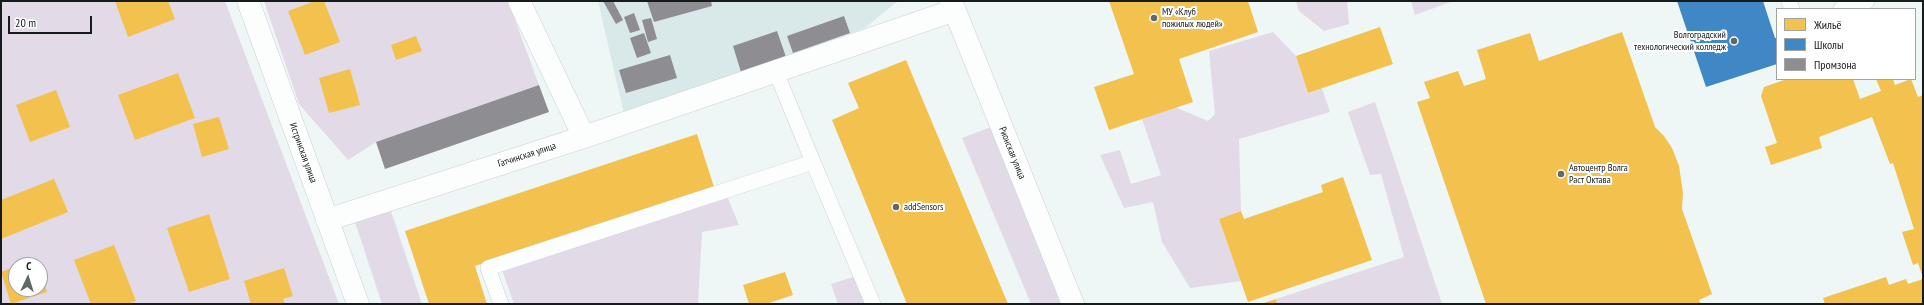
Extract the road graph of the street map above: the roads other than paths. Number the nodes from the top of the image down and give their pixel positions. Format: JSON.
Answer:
{"nodes":[{"id":1,"x":248,"y":1,"type":"edge"},
{"id":2,"x":519,"y":1,"type":"edge"},
{"id":3,"x":1867,"y":1,"type":"edge"},
{"id":4,"x":953,"y":5,"type":"edge"},
{"id":5,"x":1844,"y":8,"type":"edge"},
{"id":6,"x":776,"y":72,"type":"junction"},
{"id":7,"x":584,"y":137,"type":"junction"},
{"id":8,"x":813,"y":162,"type":"junction"},
{"id":9,"x":327,"y":220,"type":"junction"},
{"id":10,"x":358,"y":304,"type":"edge"},
{"id":11,"x":501,"y":304,"type":"edge"},
{"id":12,"x":873,"y":304,"type":"edge"},
{"id":13,"x":1073,"y":304,"type":"edge"}],
"edges":[{"from":1,"to":9,"type":"street","name":"Истринская улица"},
{"from":2,"to":7,"type":"street"},
{"from":3,"to":5,"type":"lane"},
{"from":4,"to":6,"type":"street","name":"Гатчинская улица"},
{"from":4,"to":13,"type":"street","name":"Рионская улица"},
{"from":6,"to":7,"type":"street","name":"Гатчинская улица"},
{"from":6,"to":8,"type":"lane"},
{"from":7,"to":9,"type":"street","name":"Гатчинская улица"},
{"from":8,"to":11,"type":"lane"},
{"from":8,"to":12,"type":"lane"},
{"from":9,"to":10,"type":"street","name":"Истринская улица"}]}
